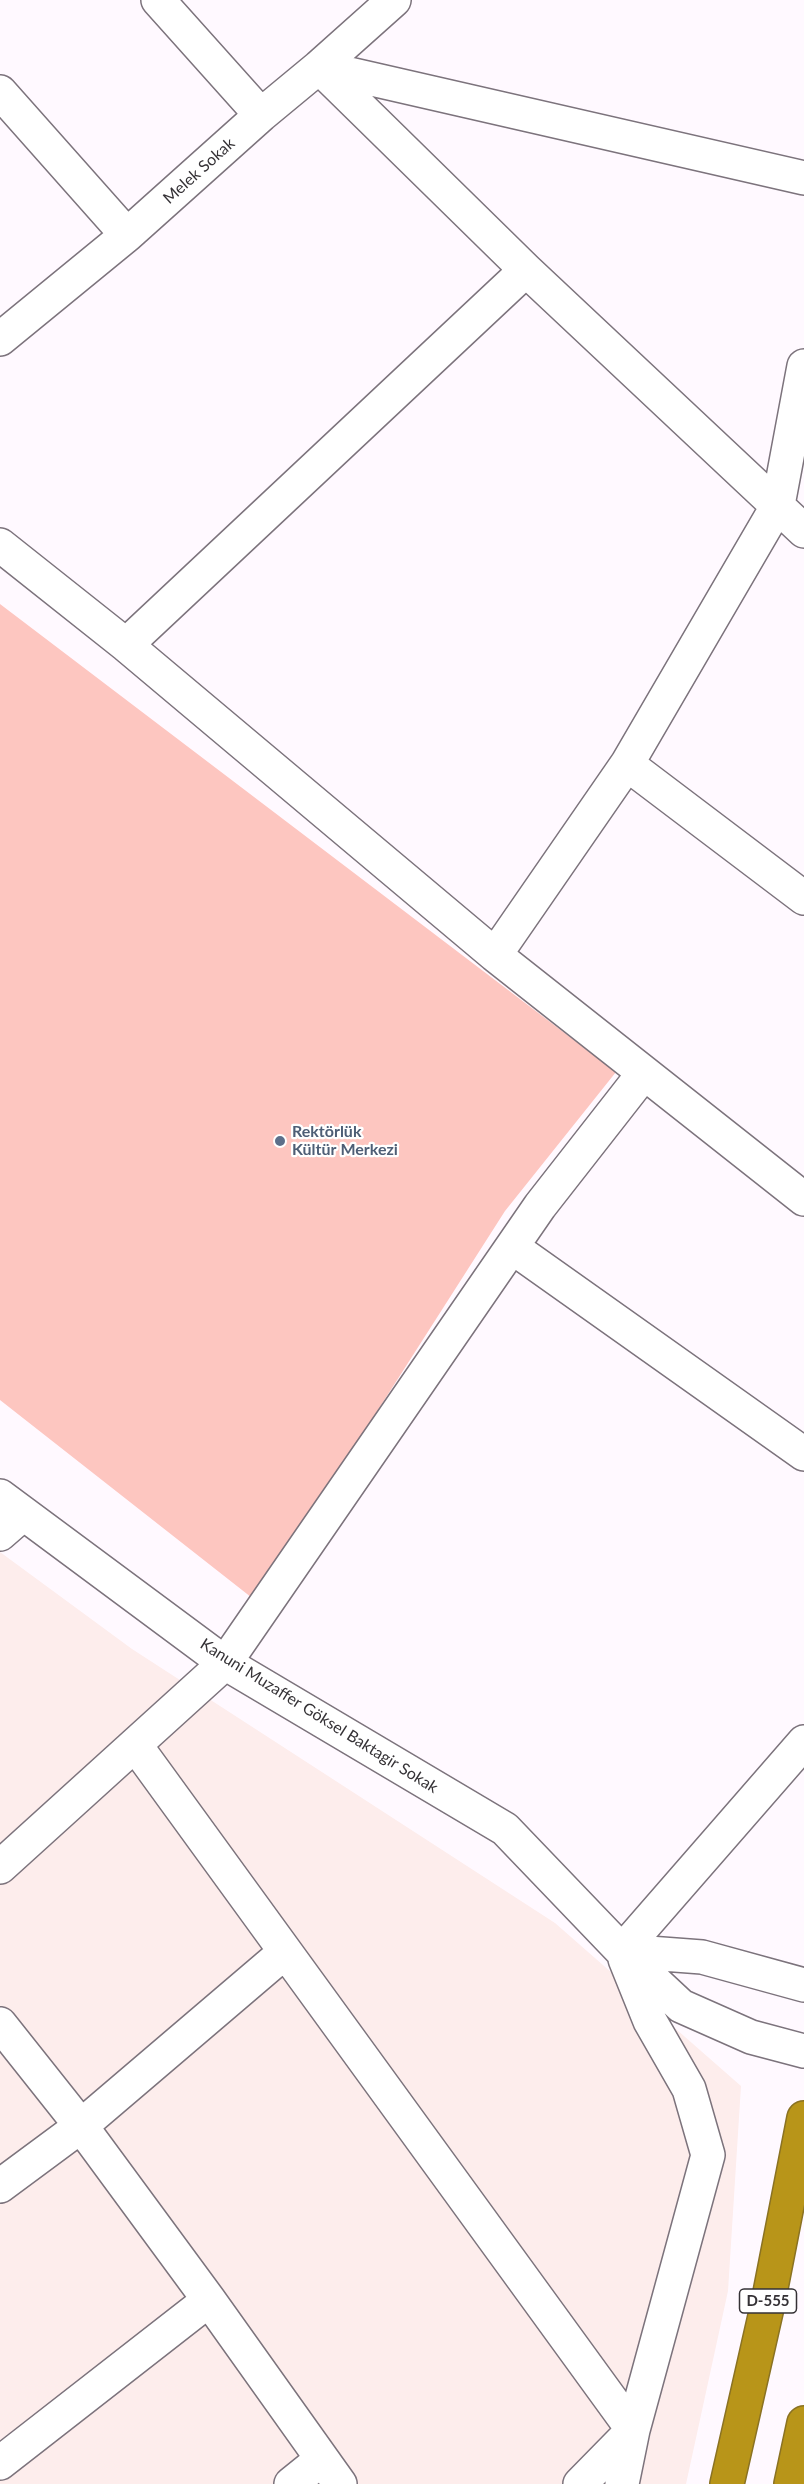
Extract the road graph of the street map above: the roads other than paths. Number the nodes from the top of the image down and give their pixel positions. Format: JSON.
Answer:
{"nodes":[{"id":1,"x":158,"y":0,"type":"edge"},
{"id":2,"x":394,"y":0,"type":"edge"},
{"id":3,"x":319,"y":67,"type":"junction"},
{"id":4,"x":0,"y":92,"type":"edge"},
{"id":5,"x":261,"y":115,"type":"junction"},
{"id":6,"x":804,"y":178,"type":"edge"},
{"id":7,"x":127,"y":235,"type":"junction"},
{"id":8,"x":526,"y":270,"type":"junction"},
{"id":9,"x":0,"y":339,"type":"edge"},
{"id":10,"x":804,"y":366,"type":"edge"},
{"id":11,"x":778,"y":506,"type":"junction"},
{"id":12,"x":804,"y":531,"type":"edge"},
{"id":13,"x":0,"y":545,"type":"edge"},
{"id":14,"x":126,"y":645,"type":"junction"},
{"id":15,"x":627,"y":764,"type":"junction"},
{"id":16,"x":804,"y":898,"type":"edge"},
{"id":17,"x":495,"y":955,"type":"junction"},
{"id":18,"x":644,"y":1073,"type":"junction"},
{"id":19,"x":804,"y":1199,"type":"edge"},
{"id":20,"x":512,"y":1247,"type":"junction"},
{"id":21,"x":804,"y":1454,"type":"edge"},
{"id":22,"x":8,"y":1514,"type":"edge"},
{"id":23,"x":225,"y":1663,"type":"junction"},
{"id":24,"x":804,"y":1742,"type":"edge"},
{"id":25,"x":135,"y":1746,"type":"junction"},
{"id":26,"x":0,"y":1868,"type":"edge"},
{"id":27,"x":622,"y":1951,"type":"junction"},
{"id":28,"x":285,"y":1952,"type":"junction"},
{"id":29,"x":804,"y":1985,"type":"edge"},
{"id":30,"x":0,"y":2024,"type":"edge"},
{"id":31,"x":804,"y":2051,"type":"edge"},
{"id":32,"x":804,"y":2118,"type":"edge"},
{"id":33,"x":81,"y":2126,"type":"junction"},
{"id":34,"x":0,"y":2186,"type":"edge"},
{"id":35,"x":210,"y":2300,"type":"junction"},
{"id":36,"x":804,"y":2423,"type":"edge"},
{"id":37,"x":633,"y":2430,"type":"junction"},
{"id":38,"x":0,"y":2463,"type":"edge"},
{"id":39,"x":331,"y":2471,"type":"edge"},
{"id":40,"x":291,"y":2484,"type":"edge"},
{"id":41,"x":580,"y":2484,"type":"edge"},
{"id":42,"x":622,"y":2484,"type":"edge"},
{"id":43,"x":728,"y":2484,"type":"edge"},
{"id":44,"x":791,"y":2484,"type":"edge"}],
"edges":[{"from":1,"to":5,"type":"street"},
{"from":2,"to":3,"type":"street","name":"Melek Sokak"},
{"from":3,"to":5,"type":"street","name":"Melek Sokak"},
{"from":3,"to":6,"type":"street"},
{"from":3,"to":8,"type":"street"},
{"from":4,"to":7,"type":"street"},
{"from":5,"to":7,"type":"street","name":"Melek Sokak"},
{"from":7,"to":9,"type":"street","name":"Melek Sokak"},
{"from":8,"to":11,"type":"street"},
{"from":8,"to":14,"type":"street"},
{"from":10,"to":11,"type":"street"},
{"from":11,"to":12,"type":"street"},
{"from":11,"to":15,"type":"street"},
{"from":13,"to":14,"type":"street"},
{"from":14,"to":17,"type":"street"},
{"from":15,"to":16,"type":"street"},
{"from":15,"to":17,"type":"street"},
{"from":17,"to":18,"type":"street"},
{"from":18,"to":19,"type":"street"},
{"from":18,"to":20,"type":"street"},
{"from":20,"to":21,"type":"street"},
{"from":20,"to":23,"type":"street"},
{"from":22,"to":23,"type":"street","name":"Kanuni Muzaffer Göksel Baktagir Sokak"},
{"from":23,"to":25,"type":"street"},
{"from":23,"to":27,"type":"street","name":"Kanuni Muzaffer Göksel Baktagir Sokak"},
{"from":24,"to":27,"type":"street"},
{"from":25,"to":26,"type":"street"},
{"from":25,"to":28,"type":"street"},
{"from":27,"to":29,"type":"street"},
{"from":27,"to":31,"type":"street","name":"Kanuni Muzaffer Göksel Baktagir Sokak"},
{"from":27,"to":37,"type":"street"},
{"from":28,"to":33,"type":"street"},
{"from":28,"to":37,"type":"street"},
{"from":30,"to":33,"type":"street"},
{"from":32,"to":43,"type":"highway","number":"D-555"},
{"from":33,"to":34,"type":"street"},
{"from":33,"to":35,"type":"street"},
{"from":35,"to":38,"type":"street"},
{"from":35,"to":39,"type":"street"},
{"from":36,"to":44,"type":"highway"},
{"from":37,"to":41,"type":"street"},
{"from":37,"to":42,"type":"street"},
{"from":39,"to":40,"type":"street"}]}
